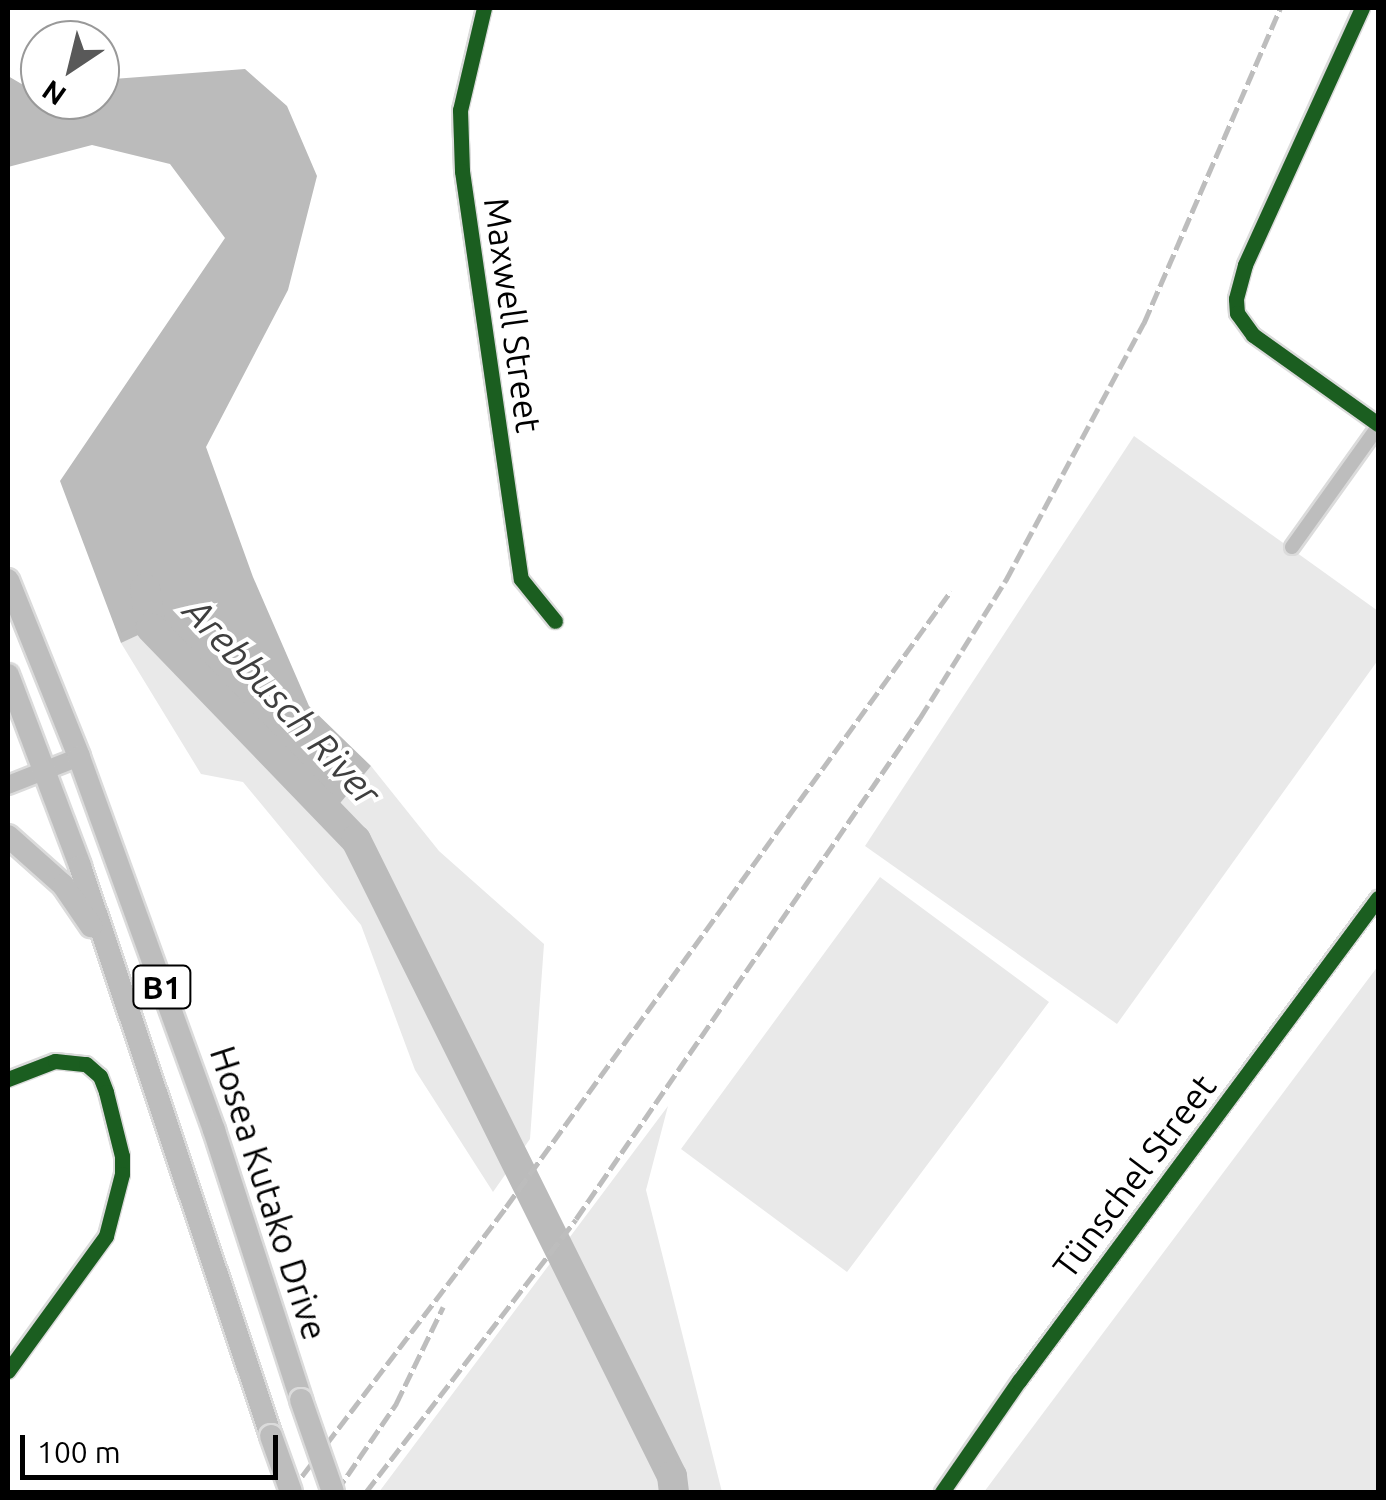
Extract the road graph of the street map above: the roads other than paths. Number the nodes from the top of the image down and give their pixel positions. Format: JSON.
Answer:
{"nodes":[{"id":1,"x":484,"y":8,"type":"edge"},
{"id":2,"x":1362,"y":8,"type":"edge"},
{"id":3,"x":1378,"y":425,"type":"edge"},
{"id":4,"x":1292,"y":547,"type":"dead end"},
{"id":5,"x":8,"y":580,"type":"edge"},
{"id":6,"x":555,"y":621,"type":"dead end"},
{"id":7,"x":11,"y":684,"type":"edge"},
{"id":8,"x":8,"y":728,"type":"edge"},
{"id":9,"x":80,"y":758,"type":"junction"},
{"id":10,"x":44,"y":771,"type":"junction"},
{"id":11,"x":8,"y":784,"type":"edge"},
{"id":12,"x":8,"y":836,"type":"edge"},
{"id":13,"x":1378,"y":898,"type":"edge"},
{"id":14,"x":107,"y":950,"type":"junction"},
{"id":15,"x":8,"y":1079,"type":"edge"},
{"id":16,"x":8,"y":1371,"type":"edge"},
{"id":17,"x":291,"y":1492,"type":"edge"},
{"id":18,"x":333,"y":1492,"type":"edge"},
{"id":19,"x":942,"y":1492,"type":"edge"}],
"edges":[{"from":1,"to":6,"type":"street","name":"Maxwell Street"},
{"from":2,"to":3,"type":"street"},
{"from":3,"to":4,"type":"street"},
{"from":5,"to":9,"type":"main road","name":"Hosea Kutako Drive","number":"B1"},
{"from":7,"to":8,"type":"main road"},
{"from":7,"to":10,"type":"main road","number":"B1"},
{"from":9,"to":10,"type":"street"},
{"from":9,"to":18,"type":"main road","name":"Hosea Kutako Drive","number":"B1","bridge":true},
{"from":10,"to":11,"type":"street"},
{"from":10,"to":14,"type":"main road","number":"B1"},
{"from":12,"to":14,"type":"main road"},
{"from":13,"to":19,"type":"street","name":"Tünschel Street"},
{"from":14,"to":17,"type":"main road","number":"B1","bridge":true},
{"from":15,"to":16,"type":"street"}]}
